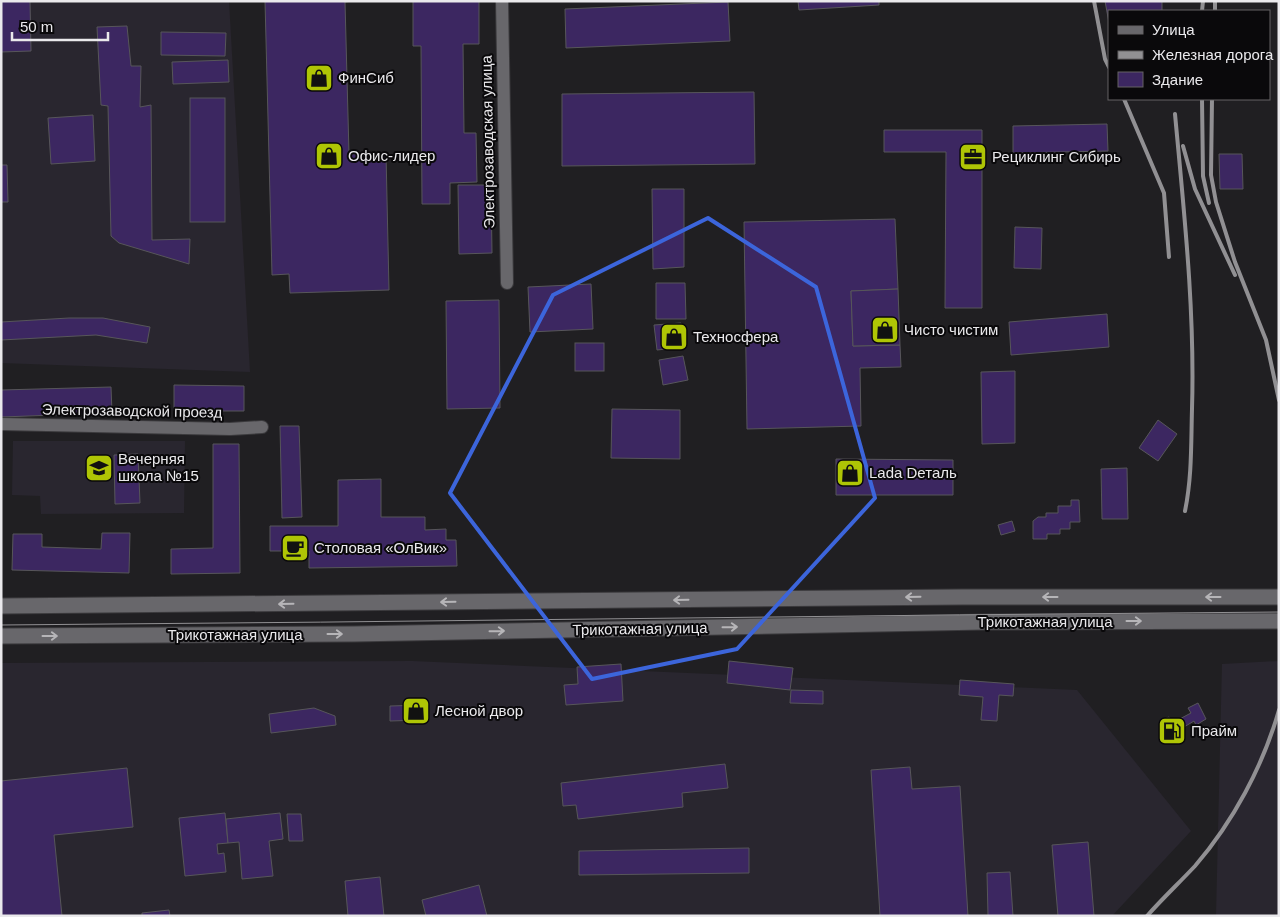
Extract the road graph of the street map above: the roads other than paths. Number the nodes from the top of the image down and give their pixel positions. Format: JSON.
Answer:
{"nodes":[{"id":1,"x":502,"y":1,"type":"edge"},
{"id":2,"x":507,"y":283,"type":"dead end"},
{"id":3,"x":1,"y":424,"type":"edge"},
{"id":4,"x":262,"y":427,"type":"dead end"},
{"id":5,"x":1279,"y":597,"type":"edge"},
{"id":6,"x":1,"y":606,"type":"edge"},
{"id":7,"x":1279,"y":621,"type":"edge"},
{"id":8,"x":1,"y":636,"type":"edge"}],
"edges":[{"from":1,"to":2,"type":"street","name":"Электрозаводская улица"},
{"from":3,"to":4,"type":"street","name":"Электрозаводской проезд"},
{"from":5,"to":6,"type":"main road","name":"Трикотажная улица","one_way":true},
{"from":8,"to":7,"type":"main road","name":"Трикотажная улица","one_way":true}]}
